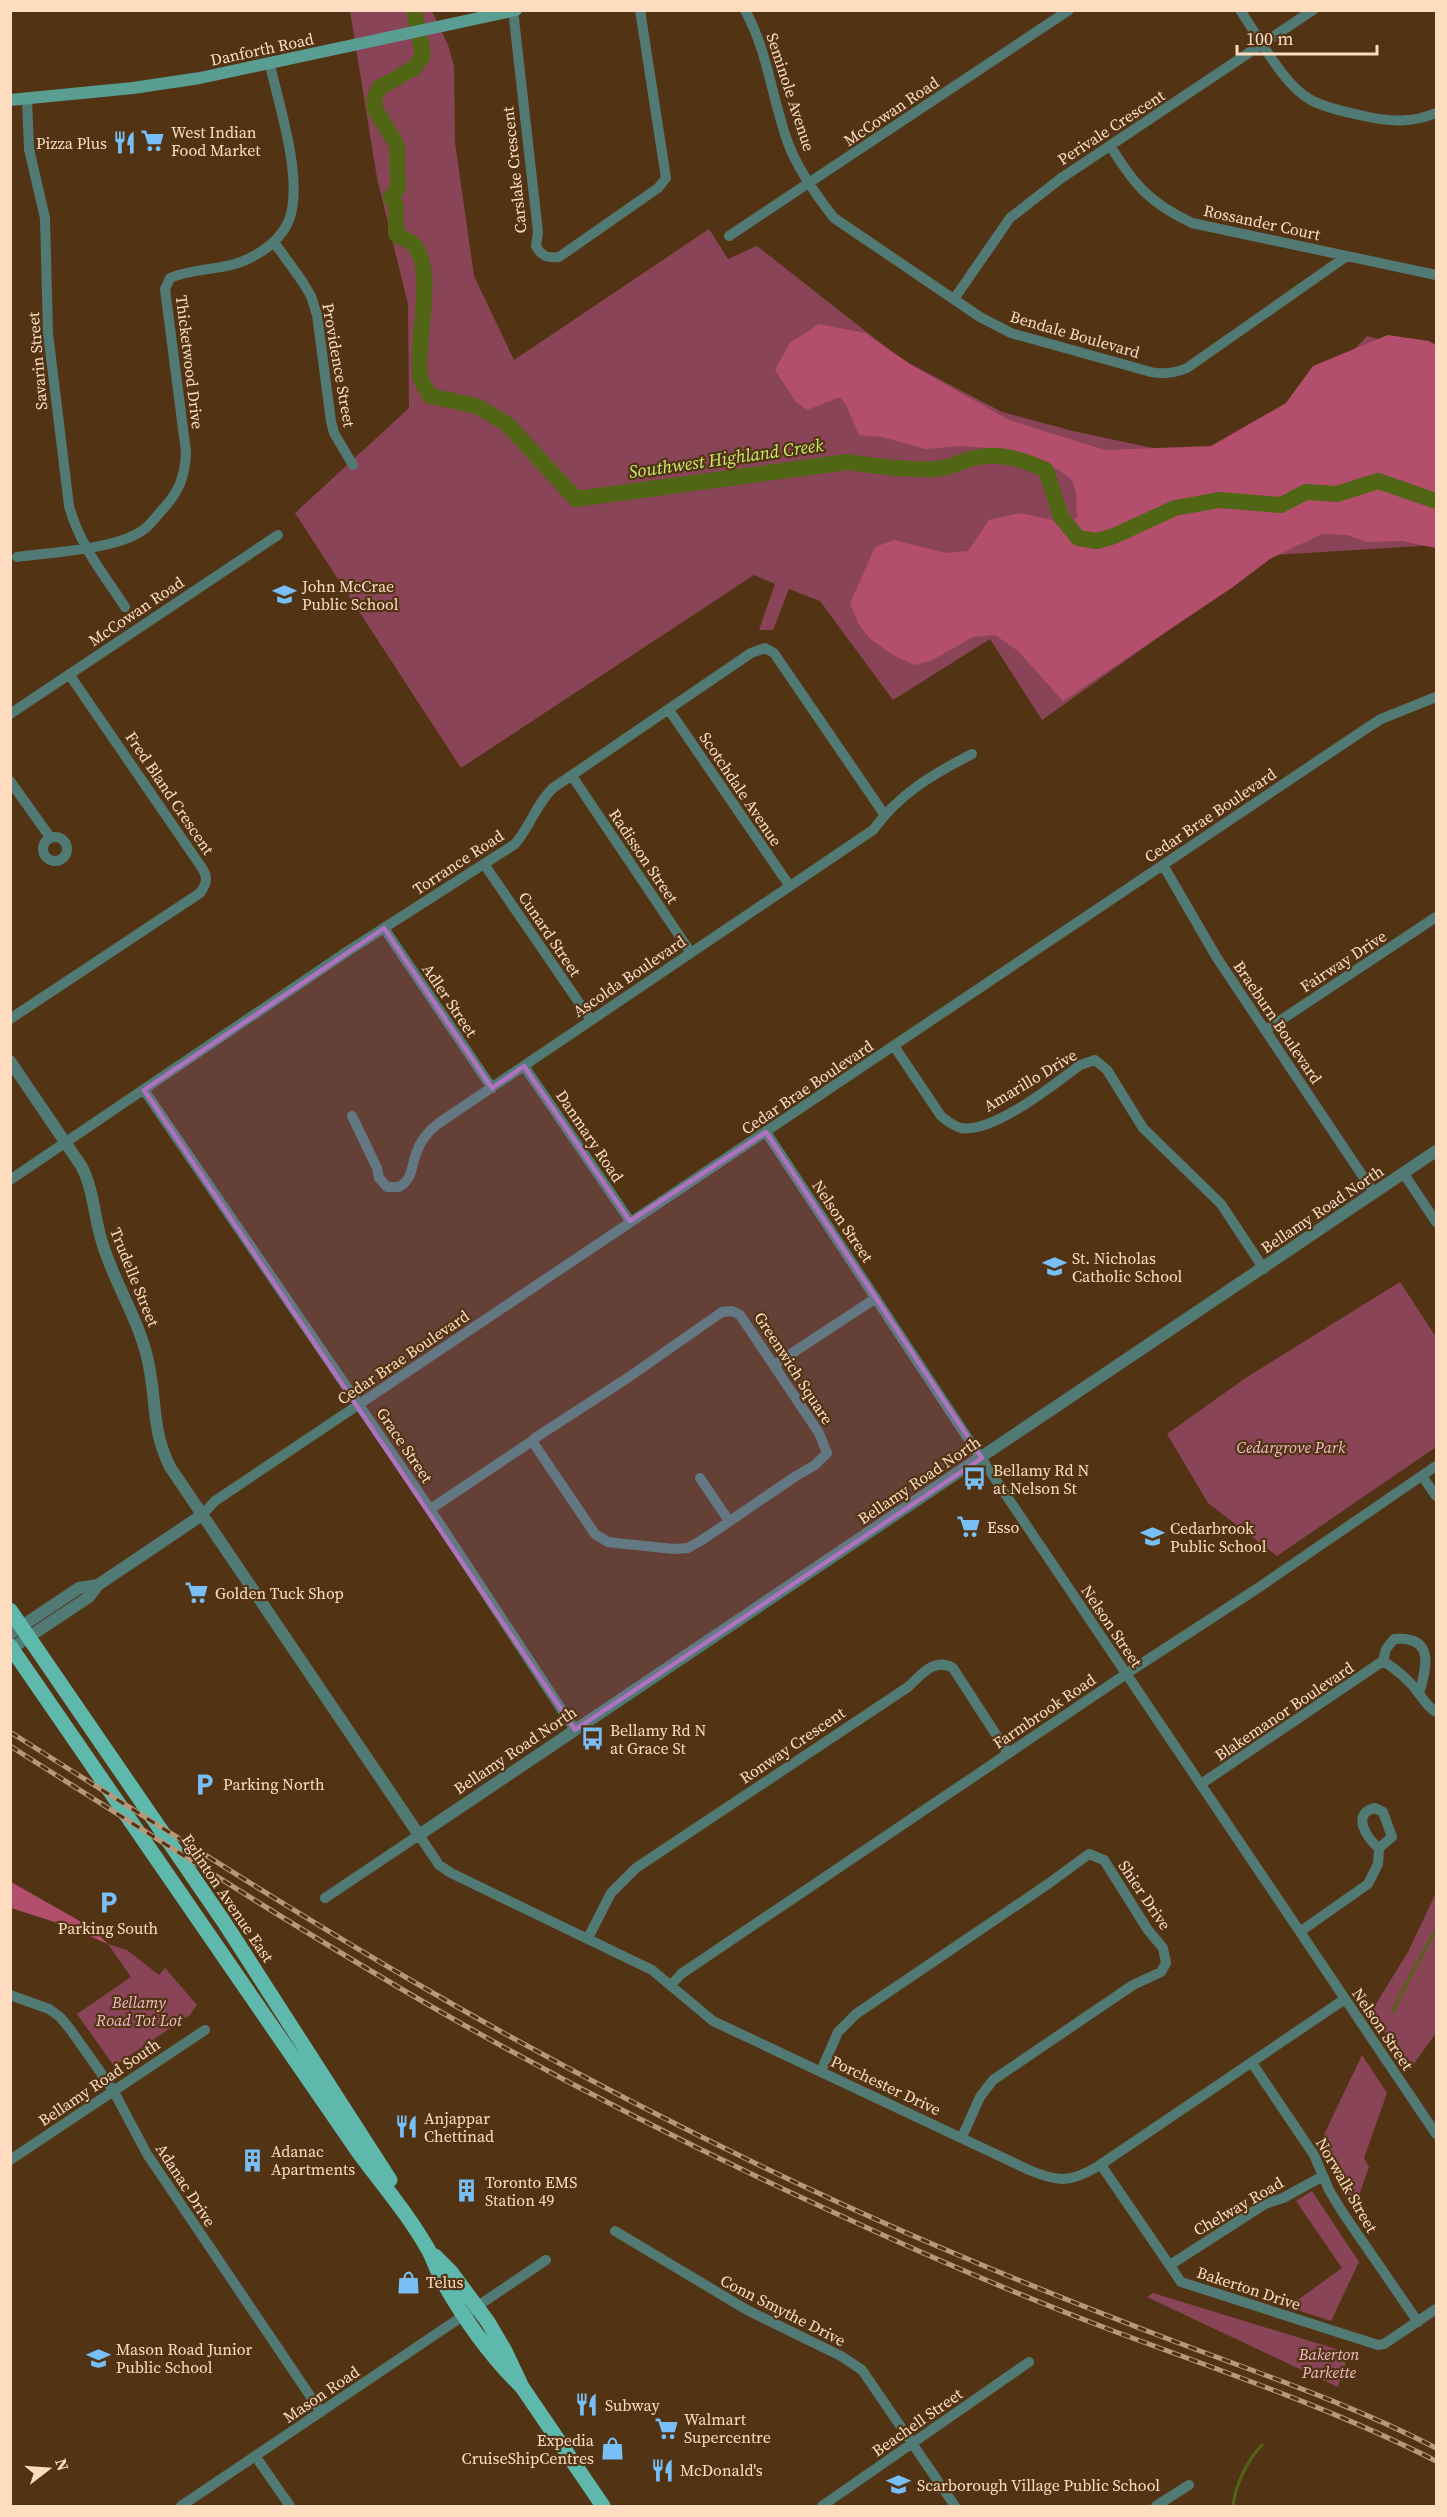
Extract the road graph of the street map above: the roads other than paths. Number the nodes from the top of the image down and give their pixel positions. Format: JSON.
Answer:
{"nodes":[{"id":1,"x":640,"y":10,"type":"edge"},
{"id":2,"x":745,"y":10,"type":"edge"},
{"id":3,"x":1069,"y":10,"type":"edge"},
{"id":4,"x":1240,"y":10,"type":"edge"},
{"id":5,"x":1313,"y":10,"type":"edge"},
{"id":6,"x":514,"y":11,"type":"edge"},
{"id":7,"x":1263,"y":44,"type":"junction"},
{"id":8,"x":270,"y":65,"type":"junction"},
{"id":9,"x":27,"y":99,"type":"junction"},
{"id":10,"x":10,"y":100,"type":"edge"},
{"id":11,"x":1437,"y":112,"type":"edge"},
{"id":12,"x":1111,"y":147,"type":"junction"},
{"id":13,"x":810,"y":183,"type":"junction"},
{"id":14,"x":729,"y":236,"type":"dead end"},
{"id":15,"x":274,"y":242,"type":"junction"},
{"id":16,"x":1347,"y":256,"type":"junction"},
{"id":17,"x":1437,"y":275,"type":"edge"},
{"id":18,"x":954,"y":299,"type":"junction"},
{"id":19,"x":353,"y":465,"type":"dead end"},
{"id":20,"x":278,"y":535,"type":"dead end"},
{"id":21,"x":85,"y":548,"type":"junction"},
{"id":22,"x":17,"y":557,"type":"dead end"},
{"id":23,"x":125,"y":607,"type":"dead end"},
{"id":24,"x":69,"y":674,"type":"junction"},
{"id":25,"x":1437,"y":697,"type":"edge"},
{"id":26,"x":669,"y":710,"type":"junction"},
{"id":27,"x":10,"y":714,"type":"edge"},
{"id":28,"x":972,"y":754,"type":"dead end"},
{"id":29,"x":572,"y":776,"type":"junction"},
{"id":30,"x":10,"y":781,"type":"edge"},
{"id":31,"x":884,"y":814,"type":"junction"},
{"id":32,"x":50,"y":837,"type":"dead end"},
{"id":33,"x":484,"y":864,"type":"junction"},
{"id":34,"x":1162,"y":865,"type":"junction"},
{"id":35,"x":789,"y":885,"type":"junction"},
{"id":36,"x":1437,"y":916,"type":"edge"},
{"id":37,"x":384,"y":928,"type":"junction"},
{"id":38,"x":691,"y":953,"type":"junction"},
{"id":39,"x":10,"y":1018,"type":"edge"},
{"id":40,"x":591,"y":1020,"type":"junction"},
{"id":41,"x":1266,"y":1030,"type":"junction"},
{"id":42,"x":894,"y":1046,"type":"junction"},
{"id":43,"x":10,"y":1061,"type":"edge"},
{"id":44,"x":524,"y":1066,"type":"junction"},
{"id":45,"x":492,"y":1088,"type":"junction"},
{"id":46,"x":144,"y":1090,"type":"junction"},
{"id":47,"x":352,"y":1116,"type":"dead end"},
{"id":48,"x":766,"y":1132,"type":"junction"},
{"id":49,"x":66,"y":1144,"type":"junction"},
{"id":50,"x":1437,"y":1151,"type":"edge"},
{"id":51,"x":1404,"y":1174,"type":"junction"},
{"id":52,"x":10,"y":1180,"type":"edge"},
{"id":53,"x":1374,"y":1193,"type":"junction"},
{"id":54,"x":630,"y":1221,"type":"junction"},
{"id":55,"x":1437,"y":1222,"type":"edge"},
{"id":56,"x":1264,"y":1269,"type":"junction"},
{"id":57,"x":876,"y":1298,"type":"junction"},
{"id":58,"x":774,"y":1365,"type":"junction"},
{"id":59,"x":359,"y":1404,"type":"junction"},
{"id":60,"x":532,"y":1441,"type":"junction"},
{"id":61,"x":982,"y":1458,"type":"junction"},
{"id":62,"x":1437,"y":1466,"type":"edge"},
{"id":63,"x":1422,"y":1476,"type":"junction"},
{"id":64,"x":700,"y":1478,"type":"dead end"},
{"id":65,"x":1437,"y":1496,"type":"edge"},
{"id":66,"x":430,"y":1509,"type":"junction"},
{"id":67,"x":202,"y":1515,"type":"junction"},
{"id":68,"x":729,"y":1521,"type":"junction"},
{"id":69,"x":10,"y":1610,"type":"edge"},
{"id":70,"x":17,"y":1638,"type":"edge"},
{"id":71,"x":1383,"y":1661,"type":"junction"},
{"id":72,"x":1126,"y":1674,"type":"junction"},
{"id":73,"x":1419,"y":1694,"type":"junction"},
{"id":74,"x":1437,"y":1712,"type":"edge"},
{"id":75,"x":575,"y":1730,"type":"junction"},
{"id":76,"x":1008,"y":1753,"type":"junction"},
{"id":77,"x":1201,"y":1784,"type":"junction"},
{"id":78,"x":419,"y":1835,"type":"junction"},
{"id":79,"x":1379,"y":1848,"type":"dead end"},
{"id":80,"x":325,"y":1898,"type":"dead end"},
{"id":81,"x":1301,"y":1931,"type":"junction"},
{"id":82,"x":588,"y":1938,"type":"junction"},
{"id":83,"x":672,"y":1984,"type":"junction"},
{"id":84,"x":10,"y":1995,"type":"edge"},
{"id":85,"x":1345,"y":2000,"type":"junction"},
{"id":86,"x":205,"y":2030,"type":"dead end"},
{"id":87,"x":1252,"y":2063,"type":"junction"},
{"id":88,"x":821,"y":2071,"type":"junction"},
{"id":89,"x":113,"y":2090,"type":"junction"},
{"id":90,"x":1437,"y":2134,"type":"edge"},
{"id":91,"x":962,"y":2137,"type":"junction"},
{"id":92,"x":10,"y":2160,"type":"edge"},
{"id":93,"x":1101,"y":2164,"type":"junction"},
{"id":94,"x":1323,"y":2176,"type":"junction"},
{"id":95,"x":615,"y":2231,"type":"dead end"},
{"id":96,"x":430,"y":2253,"type":"junction"},
{"id":97,"x":546,"y":2260,"type":"dead end"},
{"id":98,"x":1170,"y":2265,"type":"junction"},
{"id":99,"x":478,"y":2307,"type":"junction"},
{"id":100,"x":1437,"y":2309,"type":"edge"},
{"id":101,"x":465,"y":2316,"type":"junction"},
{"id":102,"x":1418,"y":2322,"type":"junction"},
{"id":103,"x":1029,"y":2362,"type":"dead end"},
{"id":104,"x":522,"y":2387,"type":"junction"},
{"id":105,"x":321,"y":2412,"type":"junction"},
{"id":106,"x":912,"y":2444,"type":"junction"},
{"id":107,"x":256,"y":2457,"type":"junction"},
{"id":108,"x":1189,"y":2485,"type":"dead end"},
{"id":109,"x":181,"y":2506,"type":"edge"},
{"id":110,"x":290,"y":2506,"type":"edge"},
{"id":111,"x":603,"y":2506,"type":"edge"},
{"id":112,"x":822,"y":2506,"type":"edge"},
{"id":113,"x":955,"y":2506,"type":"edge"},
{"id":114,"x":1156,"y":2506,"type":"edge"}],
"edges":[{"from":1,"to":6,"type":"street","name":"Carslake Crescent"},
{"from":2,"to":13,"type":"street","name":"Seminole Avenue"},
{"from":3,"to":13,"type":"street","name":"McCowan Road"},
{"from":4,"to":7,"type":"street"},
{"from":5,"to":7,"type":"street","name":"Perivale Crescent"},
{"from":6,"to":8,"type":"main road","name":"Danforth Road"},
{"from":7,"to":11,"type":"street"},
{"from":7,"to":12,"type":"street","name":"Perivale Crescent"},
{"from":8,"to":9,"type":"main road","name":"Danforth Road"},
{"from":8,"to":15,"type":"street","name":"Thicketwood Drive"},
{"from":9,"to":10,"type":"main road","name":"Danforth Road"},
{"from":9,"to":21,"type":"street","name":"Savarin Street"},
{"from":12,"to":16,"type":"street","name":"Rossander Court"},
{"from":12,"to":18,"type":"street","name":"Perivale Crescent"},
{"from":13,"to":14,"type":"street","name":"McCowan Road"},
{"from":13,"to":18,"type":"street","name":"Bendale Boulevard"},
{"from":15,"to":19,"type":"street","name":"Providence Street"},
{"from":15,"to":21,"type":"street","name":"Thicketwood Drive"},
{"from":16,"to":17,"type":"street","name":"Rossander Court"},
{"from":16,"to":18,"type":"street","name":"Bendale Boulevard"},
{"from":20,"to":24,"type":"street","name":"McCowan Road"},
{"from":21,"to":22,"type":"street","name":"Thicketwood Drive"},
{"from":21,"to":23,"type":"street","name":"Savarin Street"},
{"from":24,"to":27,"type":"street","name":"McCowan Road"},
{"from":24,"to":39,"type":"street","name":"Fred Bland Crescent"},
{"from":25,"to":34,"type":"street","name":"Cedar Brae Boulevard"},
{"from":26,"to":29,"type":"street","name":"Torrance Road"},
{"from":26,"to":31,"type":"street","name":"Torrance Road"},
{"from":26,"to":35,"type":"street","name":"Scotchdale Avenue"},
{"from":28,"to":31,"type":"street","name":"Ascolda Boulevard"},
{"from":29,"to":33,"type":"street","name":"Torrance Road"},
{"from":29,"to":38,"type":"street","name":"Radisson Street"},
{"from":30,"to":32,"type":"street"},
{"from":31,"to":35,"type":"street","name":"Ascolda Boulevard"},
{"from":33,"to":37,"type":"street","name":"Torrance Road"},
{"from":33,"to":40,"type":"street","name":"Cunard Street"},
{"from":34,"to":41,"type":"street","name":"Braeburn Boulevard"},
{"from":34,"to":42,"type":"street","name":"Cedar Brae Boulevard"},
{"from":35,"to":38,"type":"street","name":"Ascolda Boulevard"},
{"from":36,"to":41,"type":"street","name":"Fairway Drive"},
{"from":37,"to":45,"type":"street","name":"Adler Street"},
{"from":37,"to":46,"type":"street","name":"Torrance Road"},
{"from":38,"to":40,"type":"street","name":"Ascolda Boulevard"},
{"from":40,"to":44,"type":"street","name":"Ascolda Boulevard"},
{"from":41,"to":53,"type":"street","name":"Braeburn Boulevard"},
{"from":42,"to":48,"type":"street","name":"Cedar Brae Boulevard"},
{"from":42,"to":56,"type":"street","name":"Amarillo Drive"},
{"from":43,"to":49,"type":"street","name":"Trudelle Street"},
{"from":44,"to":45,"type":"street","name":"Ascolda Boulevard"},
{"from":44,"to":54,"type":"street","name":"Danmary Road"},
{"from":45,"to":47,"type":"street","name":"Ascolda Boulevard"},
{"from":46,"to":49,"type":"street","name":"Torrance Road"},
{"from":46,"to":59,"type":"street","name":"Grace Street"},
{"from":48,"to":54,"type":"street","name":"Cedar Brae Boulevard"},
{"from":48,"to":57,"type":"street","name":"Nelson Street"},
{"from":49,"to":52,"type":"street","name":"Torrance Road"},
{"from":49,"to":67,"type":"street","name":"Trudelle Street"},
{"from":50,"to":51,"type":"street","name":"Bellamy Road North"},
{"from":51,"to":53,"type":"street","name":"Bellamy Road North"},
{"from":51,"to":55,"type":"street"},
{"from":53,"to":56,"type":"street","name":"Bellamy Road North"},
{"from":54,"to":59,"type":"street","name":"Cedar Brae Boulevard"},
{"from":56,"to":61,"type":"street","name":"Bellamy Road North"},
{"from":57,"to":58,"type":"street"},
{"from":57,"to":61,"type":"street","name":"Nelson Street"},
{"from":58,"to":60,"type":"street","name":"Greenwich Square"},
{"from":58,"to":68,"type":"street","name":"Greenwich Square"},
{"from":59,"to":66,"type":"street","name":"Grace Street"},
{"from":59,"to":67,"type":"street","name":"Cedar Brae Boulevard"},
{"from":60,"to":66,"type":"street","name":"Greenwich Square"},
{"from":60,"to":68,"type":"street","name":"Greenwich Square"},
{"from":61,"to":72,"type":"street","name":"Nelson Street"},
{"from":61,"to":75,"type":"street","name":"Bellamy Road North"},
{"from":62,"to":63,"type":"street","name":"Farmbrook Road"},
{"from":63,"to":65,"type":"street"},
{"from":63,"to":72,"type":"street","name":"Farmbrook Road"},
{"from":64,"to":68,"type":"street"},
{"from":66,"to":75,"type":"street","name":"Grace Street"},
{"from":67,"to":70,"type":"street"},
{"from":67,"to":78,"type":"street"},
{"from":69,"to":70,"type":"main road","name":"Eglinton Avenue East"},
{"from":70,"to":96,"type":"main road","name":"Eglinton Avenue East"},
{"from":71,"to":73,"type":"street"},
{"from":71,"to":73,"type":"street","name":"Blakemanor Boulevard"},
{"from":71,"to":77,"type":"street","name":"Blakemanor Boulevard"},
{"from":72,"to":76,"type":"street","name":"Farmbrook Road"},
{"from":72,"to":77,"type":"street","name":"Nelson Street"},
{"from":73,"to":74,"type":"street"},
{"from":75,"to":78,"type":"street","name":"Bellamy Road North"},
{"from":76,"to":82,"type":"street","name":"Ronway Crescent"},
{"from":76,"to":83,"type":"street","name":"Farmbrook Road"},
{"from":77,"to":81,"type":"street","name":"Nelson Street"},
{"from":78,"to":80,"type":"street","name":"Bellamy Road North"},
{"from":78,"to":82,"type":"street","name":"Porchester Drive"},
{"from":79,"to":81,"type":"street"},
{"from":81,"to":85,"type":"street","name":"Nelson Street"},
{"from":82,"to":83,"type":"street","name":"Porchester Drive"},
{"from":83,"to":88,"type":"street","name":"Porchester Drive"},
{"from":84,"to":89,"type":"street","name":"Adanac Drive"},
{"from":85,"to":87,"type":"street","name":"Porchester Drive"},
{"from":85,"to":90,"type":"street","name":"Nelson Street"},
{"from":86,"to":89,"type":"street","name":"Bellamy Road South"},
{"from":87,"to":93,"type":"street","name":"Porchester Drive"},
{"from":87,"to":94,"type":"street","name":"Norwalk Street"},
{"from":88,"to":91,"type":"street","name":"Porchester Drive"},
{"from":88,"to":91,"type":"street","name":"Shier Drive"},
{"from":89,"to":92,"type":"street","name":"Bellamy Road South"},
{"from":89,"to":105,"type":"street","name":"Adanac Drive"},
{"from":91,"to":93,"type":"street","name":"Porchester Drive"},
{"from":93,"to":98,"type":"street","name":"Bakerton Drive"},
{"from":94,"to":98,"type":"street","name":"Chelway Road"},
{"from":94,"to":102,"type":"street","name":"Norwalk Street"},
{"from":95,"to":106,"type":"street","name":"Conn Smythe Drive"},
{"from":96,"to":99,"type":"main road","name":"Eglinton Avenue East"},
{"from":96,"to":101,"type":"main road","name":"Eglinton Avenue East"},
{"from":97,"to":99,"type":"street"},
{"from":98,"to":102,"type":"street","name":"Bakerton Drive"},
{"from":99,"to":101,"type":"street","name":"Mason Road"},
{"from":99,"to":104,"type":"main road","name":"Eglinton Avenue East"},
{"from":100,"to":102,"type":"street","name":"Bakerton Drive"},
{"from":101,"to":104,"type":"main road","name":"Eglinton Avenue East"},
{"from":101,"to":105,"type":"street","name":"Mason Road"},
{"from":103,"to":106,"type":"street","name":"Beachell Street"},
{"from":104,"to":111,"type":"main road","name":"Eglinton Avenue East"},
{"from":105,"to":107,"type":"street","name":"Mason Road"},
{"from":106,"to":112,"type":"street","name":"Beachell Street"},
{"from":106,"to":113,"type":"street","name":"Conn Smythe Drive"},
{"from":107,"to":109,"type":"street","name":"Mason Road"},
{"from":107,"to":110,"type":"street"},
{"from":108,"to":114,"type":"street"}]}
